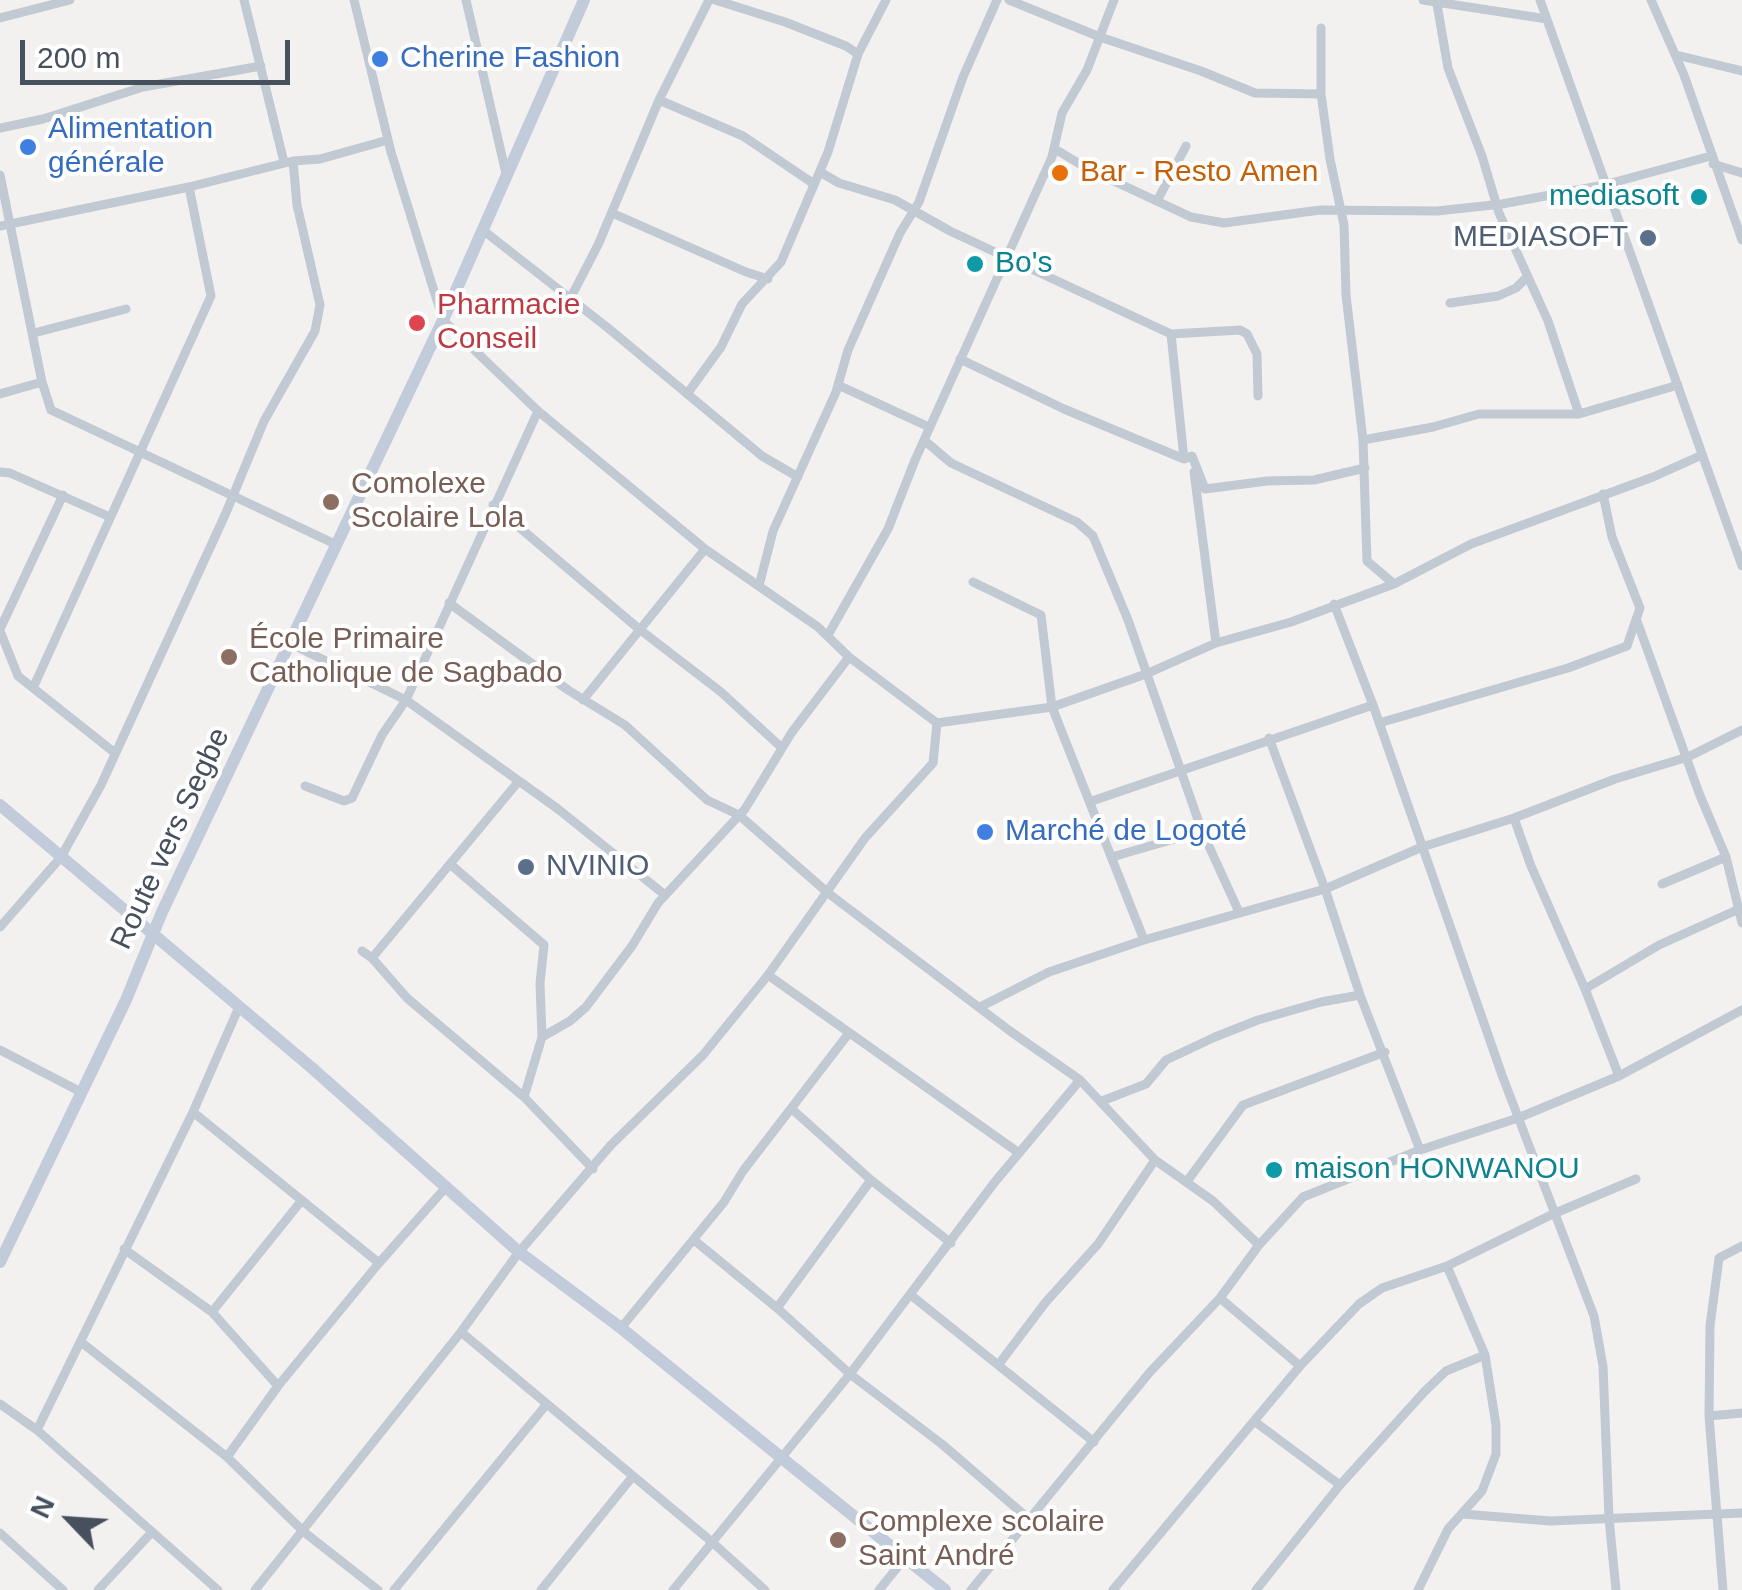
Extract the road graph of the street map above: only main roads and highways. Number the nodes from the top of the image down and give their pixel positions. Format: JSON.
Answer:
{"nodes":[{"id":1,"x":584,"y":0,"type":"edge"},
{"id":2,"x":0,"y":805,"type":"edge"},
{"id":3,"x":154,"y":932,"type":"junction"},
{"id":4,"x":0,"y":1262,"type":"edge"},
{"id":5,"x":945,"y":1590,"type":"edge"}],
"edges":[{"from":1,"to":3,"type":"main road","name":"Route vers Segbe"},
{"from":2,"to":3,"type":"main road"},
{"from":3,"to":4,"type":"main road","name":"Route vers Segbe"},
{"from":3,"to":5,"type":"main road"}]}
